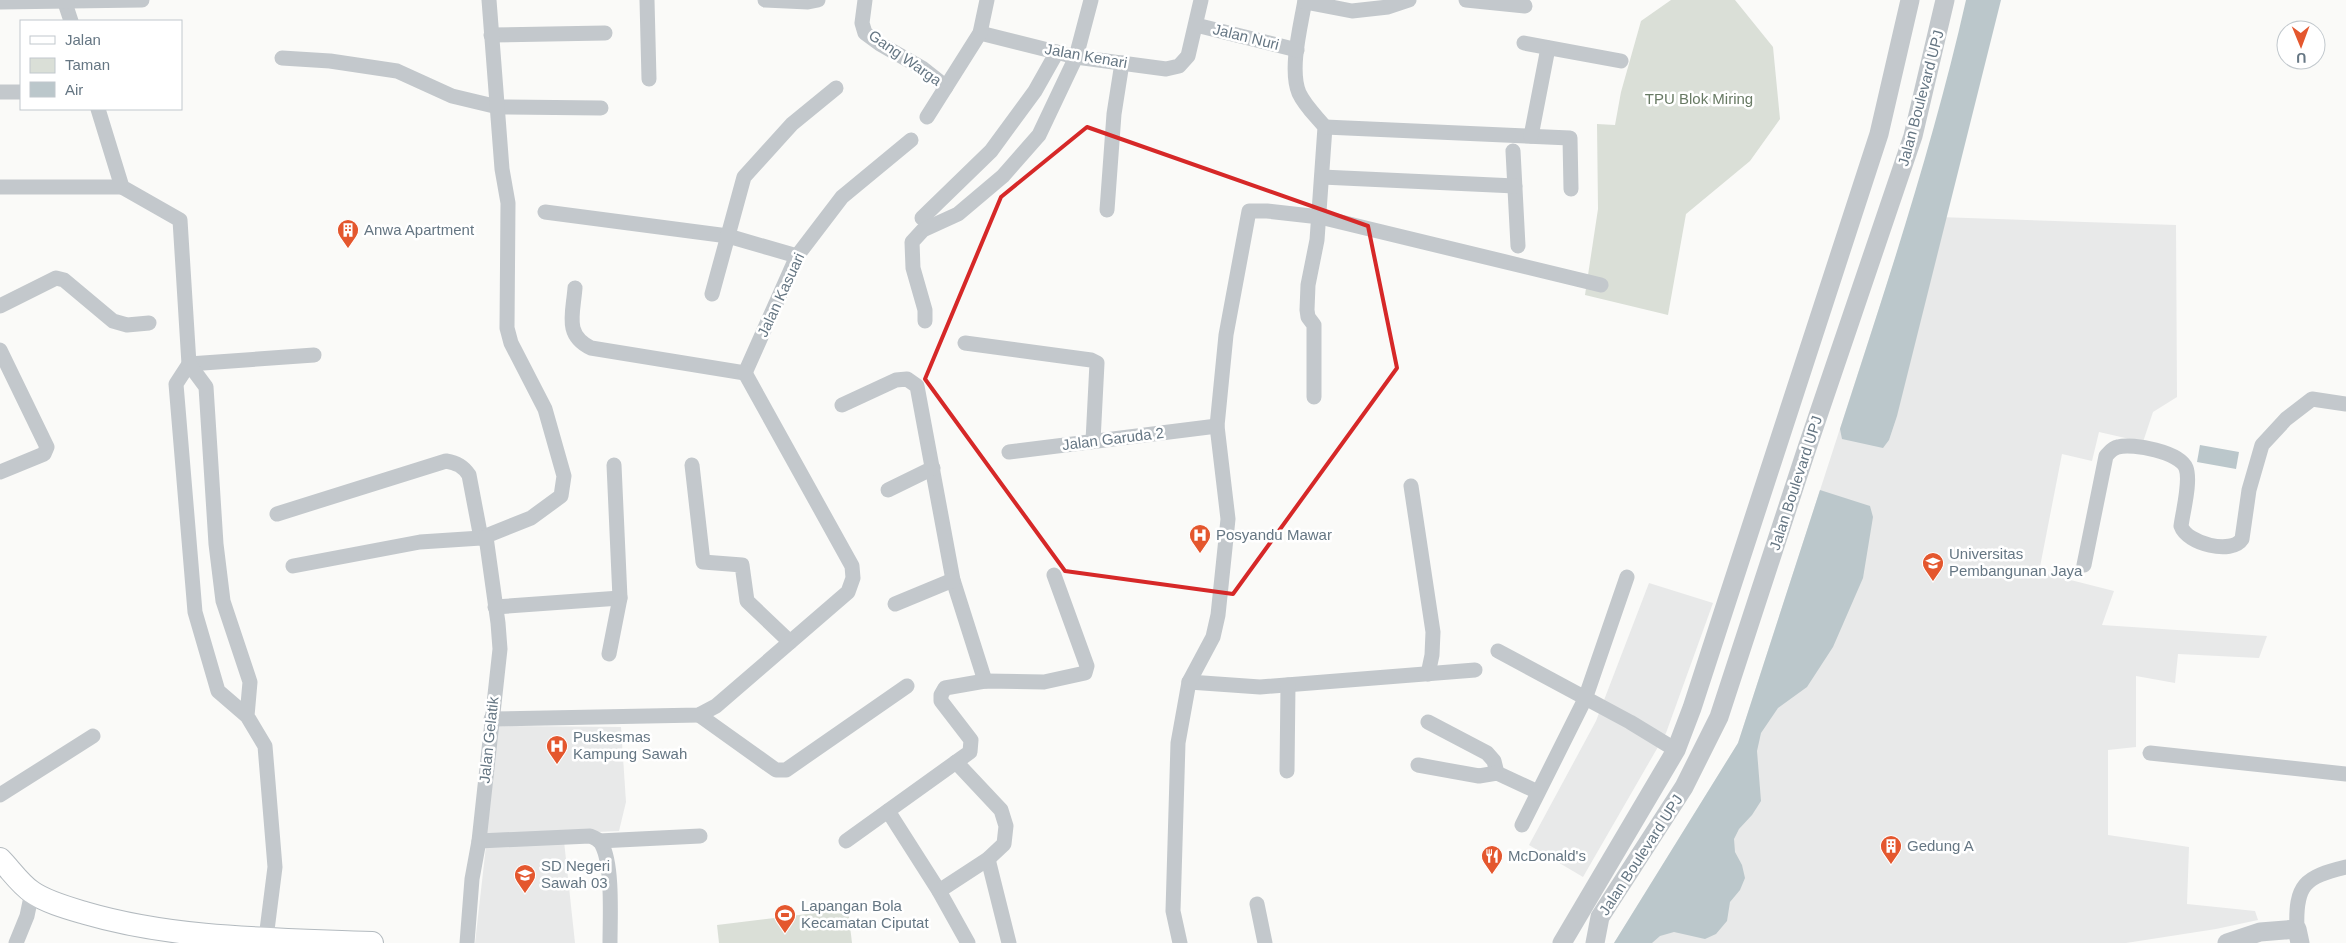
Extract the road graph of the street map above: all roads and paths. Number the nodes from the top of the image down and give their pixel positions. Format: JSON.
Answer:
{"nodes":[{"id":1,"x":142,"y":0,"type":"edge"},
{"id":2,"x":489,"y":0,"type":"edge"},
{"id":3,"x":647,"y":0,"type":"edge"},
{"id":4,"x":765,"y":0,"type":"edge"},
{"id":5,"x":818,"y":0,"type":"edge"},
{"id":6,"x":865,"y":0,"type":"edge"},
{"id":7,"x":987,"y":0,"type":"edge"},
{"id":8,"x":1091,"y":0,"type":"edge"},
{"id":9,"x":1201,"y":0,"type":"edge"},
{"id":10,"x":1409,"y":0,"type":"edge"},
{"id":11,"x":1466,"y":0,"type":"edge"},
{"id":12,"x":1910,"y":0,"type":"edge"},
{"id":13,"x":1946,"y":0,"type":"edge"},
{"id":14,"x":64,"y":1,"type":"edge"},
{"id":15,"x":1305,"y":1,"type":"edge"},
{"id":16,"x":0,"y":2,"type":"edge"},
{"id":17,"x":1525,"y":6,"type":"dead end"},
{"id":18,"x":71,"y":20,"type":"edge"},
{"id":19,"x":1196,"y":25,"type":"junction"},
{"id":20,"x":605,"y":33,"type":"dead end"},
{"id":21,"x":980,"y":33,"type":"junction"},
{"id":22,"x":491,"y":35,"type":"junction"},
{"id":23,"x":1524,"y":43,"type":"dead end"},
{"id":24,"x":1548,"y":48,"type":"junction"},
{"id":25,"x":1297,"y":50,"type":"junction"},
{"id":26,"x":1057,"y":52,"type":"junction"},
{"id":27,"x":1076,"y":57,"type":"junction"},
{"id":28,"x":282,"y":58,"type":"dead end"},
{"id":29,"x":1621,"y":61,"type":"dead end"},
{"id":30,"x":1122,"y":63,"type":"junction"},
{"id":31,"x":649,"y":80,"type":"dead end"},
{"id":32,"x":946,"y":87,"type":"junction"},
{"id":33,"x":836,"y":88,"type":"dead end"},
{"id":34,"x":0,"y":92,"type":"edge"},
{"id":35,"x":20,"y":92,"type":"edge"},
{"id":36,"x":498,"y":108,"type":"junction"},
{"id":37,"x":601,"y":108,"type":"dead end"},
{"id":38,"x":98,"y":110,"type":"edge"},
{"id":39,"x":927,"y":116,"type":"dead end"},
{"id":40,"x":1325,"y":127,"type":"junction"},
{"id":41,"x":1531,"y":136,"type":"junction"},
{"id":42,"x":911,"y":140,"type":"dead end"},
{"id":43,"x":1514,"y":151,"type":"dead end"},
{"id":44,"x":1322,"y":176,"type":"junction"},
{"id":45,"x":1515,"y":186,"type":"junction"},
{"id":46,"x":0,"y":187,"type":"edge"},
{"id":47,"x":122,"y":187,"type":"junction"},
{"id":48,"x":1571,"y":189,"type":"dead end"},
{"id":49,"x":1107,"y":210,"type":"dead end"},
{"id":50,"x":545,"y":212,"type":"dead end"},
{"id":51,"x":1320,"y":217,"type":"junction"},
{"id":52,"x":922,"y":218,"type":"dead end"},
{"id":53,"x":728,"y":236,"type":"junction"},
{"id":54,"x":1518,"y":246,"type":"dead end"},
{"id":55,"x":797,"y":256,"type":"junction"},
{"id":56,"x":1602,"y":285,"type":"dead end"},
{"id":57,"x":575,"y":288,"type":"dead end"},
{"id":58,"x":712,"y":294,"type":"dead end"},
{"id":59,"x":0,"y":306,"type":"edge"},
{"id":60,"x":925,"y":321,"type":"dead end"},
{"id":61,"x":149,"y":323,"type":"dead end"},
{"id":62,"x":965,"y":343,"type":"dead end"},
{"id":63,"x":0,"y":350,"type":"edge"},
{"id":64,"x":314,"y":356,"type":"dead end"},
{"id":65,"x":189,"y":364,"type":"junction"},
{"id":66,"x":746,"y":373,"type":"junction"},
{"id":67,"x":1314,"y":397,"type":"dead end"},
{"id":68,"x":2346,"y":404,"type":"edge"},
{"id":69,"x":842,"y":405,"type":"dead end"},
{"id":70,"x":1217,"y":426,"type":"junction"},
{"id":71,"x":1780,"y":438,"type":"junction"},
{"id":72,"x":1093,"y":441,"type":"junction"},
{"id":73,"x":1807,"y":448,"type":"junction"},
{"id":74,"x":1009,"y":452,"type":"dead end"},
{"id":75,"x":614,"y":465,"type":"dead end"},
{"id":76,"x":692,"y":465,"type":"dead end"},
{"id":77,"x":933,"y":468,"type":"junction"},
{"id":78,"x":0,"y":472,"type":"edge"},
{"id":79,"x":1411,"y":486,"type":"dead end"},
{"id":80,"x":888,"y":490,"type":"dead end"},
{"id":81,"x":277,"y":514,"type":"dead end"},
{"id":82,"x":483,"y":537,"type":"junction"},
{"id":83,"x":2084,"y":565,"type":"dead end"},
{"id":84,"x":293,"y":566,"type":"dead end"},
{"id":85,"x":1054,"y":575,"type":"dead end"},
{"id":86,"x":1627,"y":577,"type":"dead end"},
{"id":87,"x":953,"y":580,"type":"junction"},
{"id":88,"x":620,"y":598,"type":"junction"},
{"id":89,"x":895,"y":604,"type":"dead end"},
{"id":90,"x":495,"y":607,"type":"junction"},
{"id":91,"x":790,"y":642,"type":"junction"},
{"id":92,"x":1498,"y":651,"type":"dead end"},
{"id":93,"x":609,"y":654,"type":"dead end"},
{"id":94,"x":1475,"y":670,"type":"dead end"},
{"id":95,"x":1428,"y":674,"type":"junction"},
{"id":96,"x":985,"y":681,"type":"junction"},
{"id":97,"x":1189,"y":682,"type":"junction"},
{"id":98,"x":1288,"y":685,"type":"junction"},
{"id":99,"x":908,"y":686,"type":"dead end"},
{"id":100,"x":1584,"y":699,"type":"junction"},
{"id":101,"x":699,"y":715,"type":"junction"},
{"id":102,"x":247,"y":716,"type":"junction"},
{"id":103,"x":492,"y":719,"type":"junction"},
{"id":104,"x":1428,"y":722,"type":"dead end"},
{"id":105,"x":93,"y":736,"type":"dead end"},
{"id":106,"x":1676,"y":750,"type":"junction"},
{"id":107,"x":2150,"y":753,"type":"dead end"},
{"id":108,"x":956,"y":762,"type":"junction"},
{"id":109,"x":1418,"y":764,"type":"dead end"},
{"id":110,"x":1288,"y":771,"type":"dead end"},
{"id":111,"x":1497,"y":773,"type":"junction"},
{"id":112,"x":2346,"y":774,"type":"edge"},
{"id":113,"x":1538,"y":792,"type":"junction"},
{"id":114,"x":0,"y":795,"type":"edge"},
{"id":115,"x":888,"y":811,"type":"junction"},
{"id":116,"x":1522,"y":825,"type":"dead end"},
{"id":117,"x":700,"y":836,"type":"dead end"},
{"id":118,"x":478,"y":841,"type":"junction"},
{"id":119,"x":599,"y":841,"type":"junction"},
{"id":120,"x":846,"y":841,"type":"dead end"},
{"id":121,"x":0,"y":859,"type":"edge"},
{"id":122,"x":988,"y":859,"type":"junction"},
{"id":123,"x":2346,"y":867,"type":"edge"},
{"id":124,"x":939,"y":891,"type":"junction"},
{"id":125,"x":32,"y":892,"type":"junction"},
{"id":126,"x":1257,"y":904,"type":"dead end"},
{"id":127,"x":2298,"y":936,"type":"edge"},
{"id":128,"x":266,"y":938,"type":"junction"},
{"id":129,"x":1004,"y":941,"type":"edge"},
{"id":130,"x":16,"y":943,"type":"edge"},
{"id":131,"x":372,"y":943,"type":"edge"},
{"id":132,"x":467,"y":943,"type":"edge"},
{"id":133,"x":610,"y":943,"type":"edge"},
{"id":134,"x":968,"y":943,"type":"edge"},
{"id":135,"x":1180,"y":943,"type":"edge"},
{"id":136,"x":1265,"y":943,"type":"edge"},
{"id":137,"x":1562,"y":943,"type":"edge"},
{"id":138,"x":1596,"y":943,"type":"edge"},
{"id":139,"x":2227,"y":943,"type":"edge"}],
"edges":[{"from":1,"to":14,"type":"street"},
{"from":2,"to":22,"type":"street"},
{"from":3,"to":31,"type":"street"},
{"from":4,"to":5,"type":"street"},
{"from":6,"to":32,"type":"street","name":"Gang Warga"},
{"from":7,"to":21,"type":"street"},
{"from":8,"to":27,"type":"street"},
{"from":9,"to":19,"type":"street"},
{"from":10,"to":15,"type":"street"},
{"from":11,"to":17,"type":"street"},
{"from":12,"to":71,"type":"street","name":"Jalan Boulevard UPJ"},
{"from":13,"to":73,"type":"street","name":"Jalan Boulevard UPJ"},
{"from":14,"to":16,"type":"street"},
{"from":14,"to":18,"type":"street"},
{"from":15,"to":25,"type":"street"},
{"from":19,"to":25,"type":"street","name":"Jalan Nuri"},
{"from":19,"to":30,"type":"street","name":"Jalan Kenari"},
{"from":20,"to":22,"type":"street"},
{"from":21,"to":26,"type":"street","name":"Jalan Kenari"},
{"from":21,"to":32,"type":"street"},
{"from":22,"to":36,"type":"street"},
{"from":23,"to":24,"type":"street"},
{"from":24,"to":29,"type":"street"},
{"from":24,"to":41,"type":"street"},
{"from":25,"to":40,"type":"street"},
{"from":26,"to":27,"type":"street","name":"Jalan Kenari"},
{"from":26,"to":52,"type":"street"},
{"from":27,"to":30,"type":"street","name":"Jalan Kenari"},
{"from":27,"to":60,"type":"street"},
{"from":28,"to":36,"type":"street"},
{"from":30,"to":49,"type":"street"},
{"from":32,"to":39,"type":"street"},
{"from":33,"to":53,"type":"street"},
{"from":34,"to":35,"type":"street"},
{"from":36,"to":37,"type":"street"},
{"from":36,"to":82,"type":"street"},
{"from":38,"to":47,"type":"street"},
{"from":40,"to":41,"type":"street"},
{"from":40,"to":44,"type":"street"},
{"from":41,"to":48,"type":"street"},
{"from":42,"to":55,"type":"street","name":"Jalan Kasuari"},
{"from":43,"to":45,"type":"street"},
{"from":44,"to":45,"type":"street"},
{"from":44,"to":51,"type":"street"},
{"from":45,"to":54,"type":"street"},
{"from":46,"to":47,"type":"street"},
{"from":47,"to":65,"type":"street"},
{"from":50,"to":53,"type":"street"},
{"from":51,"to":56,"type":"street"},
{"from":51,"to":67,"type":"street"},
{"from":51,"to":70,"type":"street"},
{"from":53,"to":55,"type":"street"},
{"from":53,"to":58,"type":"street"},
{"from":55,"to":66,"type":"street","name":"Jalan Kasuari"},
{"from":57,"to":66,"type":"street"},
{"from":59,"to":61,"type":"street"},
{"from":62,"to":72,"type":"street"},
{"from":63,"to":78,"type":"street"},
{"from":64,"to":65,"type":"street"},
{"from":65,"to":102,"type":"street"},
{"from":65,"to":102,"type":"street"},
{"from":66,"to":91,"type":"street"},
{"from":68,"to":83,"type":"street"},
{"from":69,"to":77,"type":"street"},
{"from":70,"to":72,"type":"street","name":"Jalan Garuda 2"},
{"from":70,"to":97,"type":"street"},
{"from":71,"to":73,"type":"street"},
{"from":71,"to":106,"type":"street","name":"Jalan Boulevard UPJ"},
{"from":72,"to":74,"type":"street","name":"Jalan Garuda 2"},
{"from":73,"to":138,"type":"street","name":"Jalan Boulevard UPJ"},
{"from":75,"to":88,"type":"street"},
{"from":76,"to":91,"type":"street"},
{"from":77,"to":80,"type":"street"},
{"from":77,"to":87,"type":"street"},
{"from":79,"to":95,"type":"street"},
{"from":81,"to":82,"type":"street","name":"Jalan Gelatik"},
{"from":82,"to":84,"type":"street"},
{"from":82,"to":90,"type":"street","name":"Jalan Gelatik"},
{"from":85,"to":96,"type":"street"},
{"from":86,"to":100,"type":"street"},
{"from":87,"to":89,"type":"street"},
{"from":87,"to":96,"type":"street"},
{"from":88,"to":90,"type":"street"},
{"from":88,"to":93,"type":"street"},
{"from":90,"to":103,"type":"street","name":"Jalan Gelatik"},
{"from":91,"to":101,"type":"street"},
{"from":92,"to":100,"type":"street"},
{"from":94,"to":95,"type":"street"},
{"from":95,"to":98,"type":"street"},
{"from":96,"to":108,"type":"street"},
{"from":97,"to":98,"type":"street"},
{"from":97,"to":135,"type":"street"},
{"from":98,"to":110,"type":"street"},
{"from":99,"to":101,"type":"street"},
{"from":100,"to":106,"type":"street"},
{"from":100,"to":113,"type":"street"},
{"from":101,"to":103,"type":"street"},
{"from":102,"to":128,"type":"street"},
{"from":103,"to":118,"type":"street","name":"Jalan Gelatik"},
{"from":104,"to":111,"type":"street"},
{"from":105,"to":114,"type":"street"},
{"from":106,"to":137,"type":"street","name":"Jalan Boulevard UPJ"},
{"from":107,"to":112,"type":"street"},
{"from":108,"to":115,"type":"street"},
{"from":108,"to":122,"type":"street"},
{"from":109,"to":111,"type":"street"},
{"from":111,"to":113,"type":"street"},
{"from":113,"to":116,"type":"street"},
{"from":115,"to":120,"type":"street"},
{"from":115,"to":124,"type":"street"},
{"from":117,"to":119,"type":"street"},
{"from":118,"to":119,"type":"street"},
{"from":118,"to":132,"type":"street","name":"Jalan Gelatik"},
{"from":119,"to":133,"type":"street"},
{"from":121,"to":125,"type":"main road"},
{"from":122,"to":124,"type":"street"},
{"from":122,"to":129,"type":"street"},
{"from":123,"to":127,"type":"street"},
{"from":124,"to":134,"type":"street"},
{"from":125,"to":128,"type":"main road"},
{"from":125,"to":130,"type":"street"},
{"from":126,"to":136,"type":"street"},
{"from":127,"to":139,"type":"street"},
{"from":128,"to":131,"type":"main road"}]}
